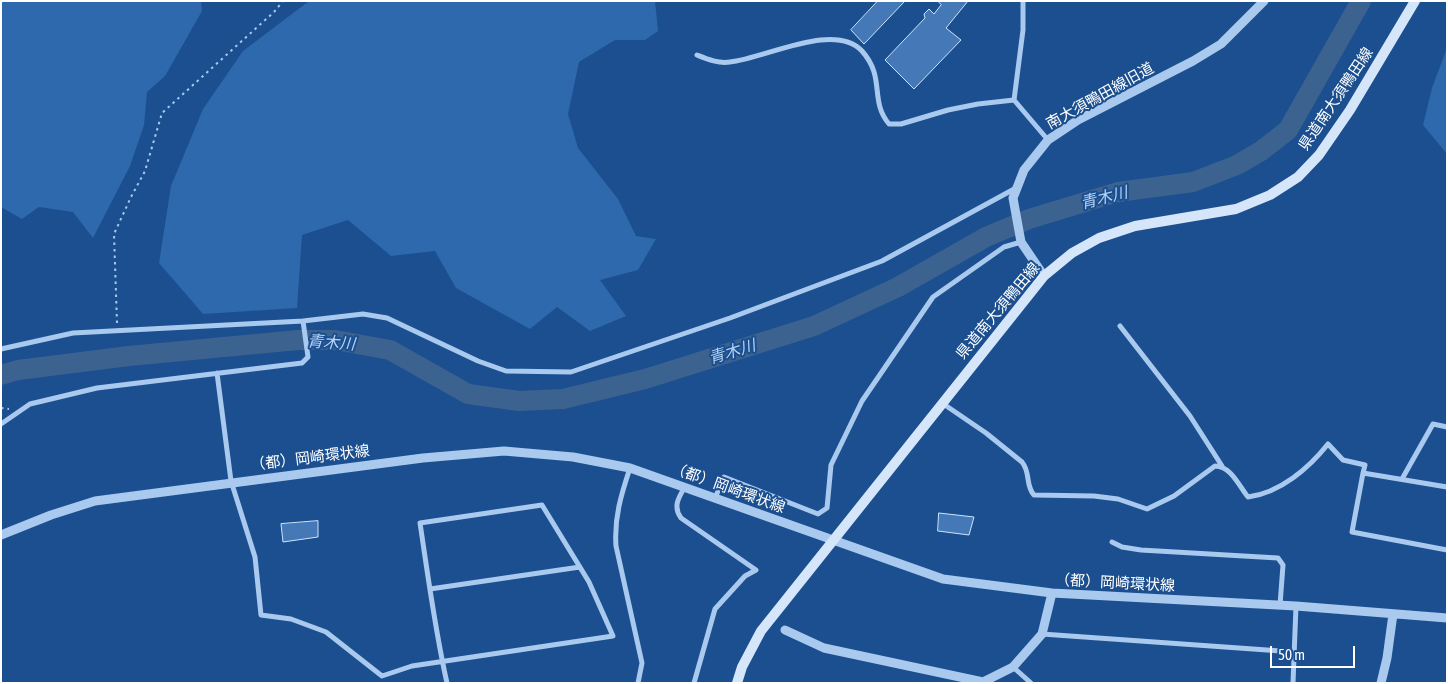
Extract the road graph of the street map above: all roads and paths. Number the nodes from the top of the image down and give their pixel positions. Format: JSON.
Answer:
{"nodes":[{"id":1,"x":283,"y":1,"type":"edge"},
{"id":2,"x":1023,"y":1,"type":"edge"},
{"id":3,"x":1264,"y":1,"type":"edge"},
{"id":4,"x":1415,"y":1,"type":"edge"},
{"id":5,"x":697,"y":55,"type":"dead end"},
{"id":6,"x":1014,"y":100,"type":"junction"},
{"id":7,"x":1048,"y":140,"type":"junction"},
{"id":8,"x":1016,"y":188,"type":"junction"},
{"id":9,"x":1021,"y":238,"type":"junction"},
{"id":10,"x":1044,"y":276,"type":"junction"},
{"id":11,"x":303,"y":324,"type":"junction"},
{"id":12,"x":1120,"y":326,"type":"dead end"},
{"id":13,"x":117,"y":330,"type":"junction"},
{"id":14,"x":1,"y":349,"type":"edge"},
{"id":15,"x":217,"y":373,"type":"junction"},
{"id":16,"x":942,"y":403,"type":"junction"},
{"id":17,"x":1,"y":424,"type":"edge"},
{"id":18,"x":1447,"y":427,"type":"edge"},
{"id":19,"x":1222,"y":466,"type":"junction"},
{"id":20,"x":630,"y":468,"type":"junction"},
{"id":21,"x":1363,"y":474,"type":"junction"},
{"id":22,"x":1402,"y":479,"type":"junction"},
{"id":23,"x":231,"y":482,"type":"junction"},
{"id":24,"x":685,"y":487,"type":"junction"},
{"id":25,"x":1447,"y":487,"type":"edge"},
{"id":26,"x":715,"y":498,"type":"junction"},
{"id":27,"x":1,"y":536,"type":"edge"},
{"id":28,"x":834,"y":541,"type":"junction"},
{"id":29,"x":1112,"y":542,"type":"dead end"},
{"id":30,"x":1447,"y":550,"type":"edge"},
{"id":31,"x":580,"y":567,"type":"junction"},
{"id":32,"x":430,"y":589,"type":"junction"},
{"id":33,"x":1052,"y":593,"type":"junction"},
{"id":34,"x":1280,"y":606,"type":"junction"},
{"id":35,"x":1296,"y":606,"type":"junction"},
{"id":36,"x":1393,"y":614,"type":"junction"},
{"id":37,"x":1447,"y":618,"type":"edge"},
{"id":38,"x":786,"y":630,"type":"dead end"},
{"id":39,"x":1042,"y":634,"type":"junction"},
{"id":40,"x":1295,"y":652,"type":"junction"},
{"id":41,"x":442,"y":661,"type":"junction"},
{"id":42,"x":1013,"y":667,"type":"junction"},
{"id":43,"x":447,"y":683,"type":"edge"},
{"id":44,"x":638,"y":683,"type":"edge"},
{"id":45,"x":694,"y":683,"type":"edge"},
{"id":46,"x":737,"y":683,"type":"edge"},
{"id":47,"x":983,"y":683,"type":"edge"},
{"id":48,"x":1031,"y":683,"type":"edge"},
{"id":49,"x":1293,"y":683,"type":"edge"},
{"id":50,"x":1381,"y":683,"type":"edge"}],
"edges":[{"from":1,"to":13,"type":"path"},
{"from":2,"to":6,"type":"street"},
{"from":3,"to":7,"type":"street","name":"南大須鴨田線旧道"},
{"from":4,"to":10,"type":"main road","name":"県道南大須鴨田線"},
{"from":5,"to":6,"type":"street"},
{"from":6,"to":7,"type":"street"},
{"from":7,"to":8,"type":"street","name":"南大須鴨田線旧道"},
{"from":8,"to":9,"type":"street","name":"南大須鴨田線旧道"},
{"from":8,"to":11,"type":"street"},
{"from":9,"to":10,"type":"street","name":"南大須鴨田線旧道"},
{"from":9,"to":26,"type":"street"},
{"from":10,"to":16,"type":"main road","name":"県道南大須鴨田線"},
{"from":11,"to":13,"type":"street"},
{"from":11,"to":15,"type":"street"},
{"from":12,"to":19,"type":"street"},
{"from":13,"to":14,"type":"street"},
{"from":15,"to":17,"type":"street"},
{"from":15,"to":23,"type":"street"},
{"from":16,"to":19,"type":"street"},
{"from":16,"to":28,"type":"main road","name":"県道南大須鴨田線"},
{"from":18,"to":22,"type":"street"},
{"from":19,"to":21,"type":"street"},
{"from":20,"to":23,"type":"street","name":"（都）岡崎環状線"},
{"from":20,"to":24,"type":"street","name":"（都）岡崎環状線"},
{"from":20,"to":44,"type":"street"},
{"from":21,"to":22,"type":"street"},
{"from":21,"to":30,"type":"street"},
{"from":22,"to":25,"type":"street"},
{"from":23,"to":27,"type":"street","name":"（都）岡崎環状線"},
{"from":23,"to":41,"type":"street"},
{"from":24,"to":26,"type":"street","name":"（都）岡崎環状線"},
{"from":24,"to":45,"type":"street"},
{"from":26,"to":28,"type":"street","name":"（都）岡崎環状線"},
{"from":28,"to":33,"type":"street","name":"（都）岡崎環状線"},
{"from":28,"to":46,"type":"main road","name":"県道南大須鴨田線"},
{"from":29,"to":34,"type":"street"},
{"from":31,"to":32,"type":"street"},
{"from":31,"to":32,"type":"street"},
{"from":31,"to":41,"type":"street"},
{"from":32,"to":41,"type":"street"},
{"from":33,"to":34,"type":"street","name":"（都）岡崎環状線"},
{"from":33,"to":39,"type":"street"},
{"from":34,"to":35,"type":"street","name":"（都）岡崎環状線"},
{"from":35,"to":36,"type":"street","name":"（都）岡崎環状線"},
{"from":35,"to":40,"type":"street"},
{"from":36,"to":37,"type":"street","name":"（都）岡崎環状線"},
{"from":36,"to":50,"type":"street"},
{"from":38,"to":47,"type":"street"},
{"from":39,"to":40,"type":"street"},
{"from":39,"to":42,"type":"street"},
{"from":40,"to":49,"type":"street"},
{"from":41,"to":43,"type":"street"},
{"from":42,"to":47,"type":"street"},
{"from":42,"to":48,"type":"street"}]}
